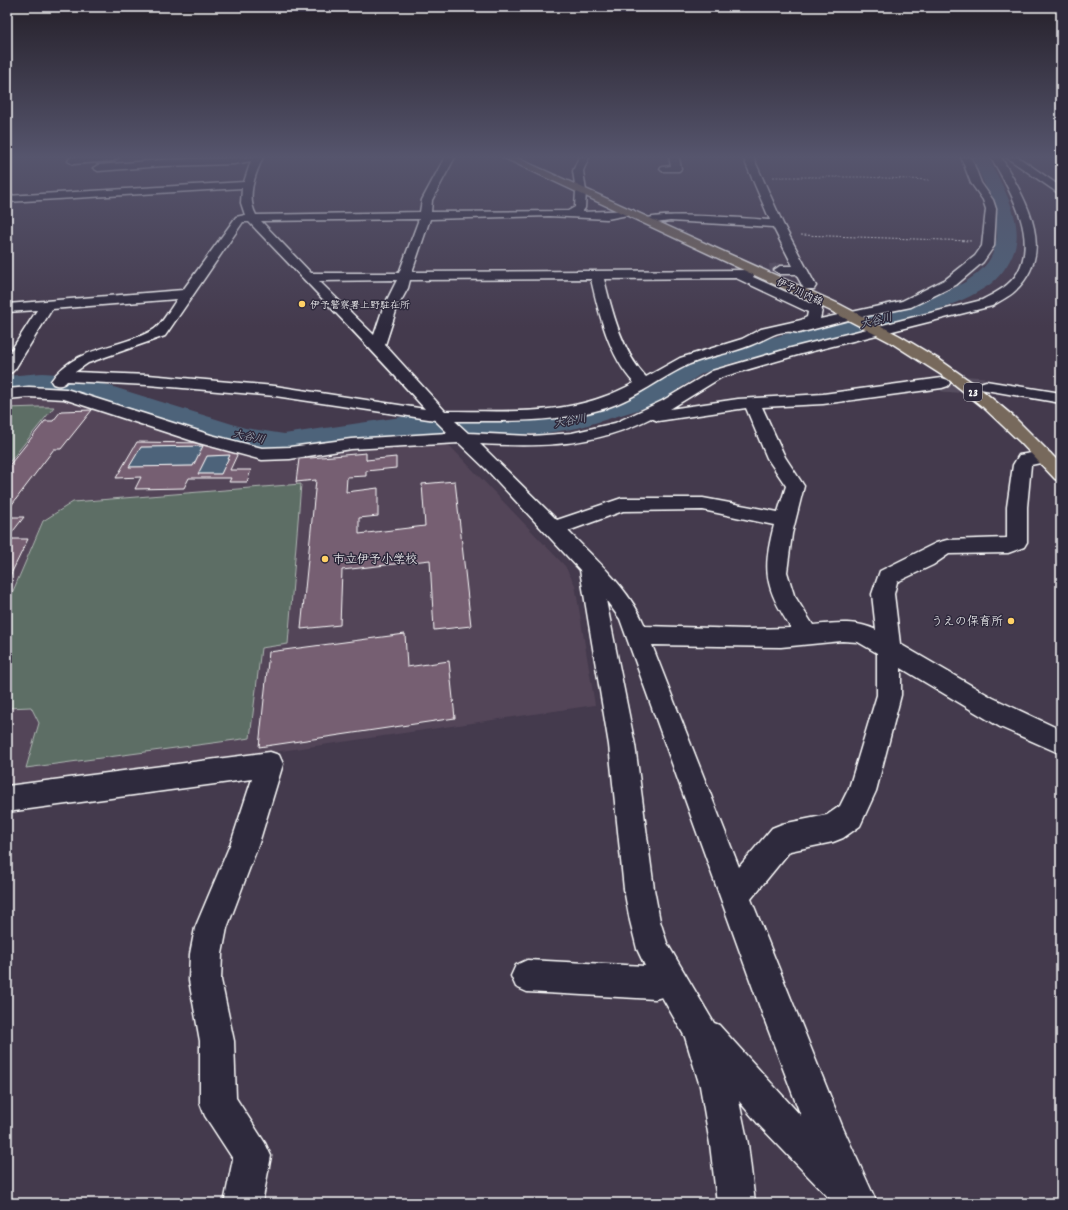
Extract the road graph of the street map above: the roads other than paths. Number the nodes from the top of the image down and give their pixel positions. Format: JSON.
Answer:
{"nodes":[{"id":1,"x":250,"y":213,"type":"edge"},
{"id":2,"x":426,"y":213,"type":"edge"},
{"id":3,"x":622,"y":213,"type":"edge"},
{"id":4,"x":632,"y":213,"type":"edge"},
{"id":5,"x":773,"y":213,"type":"edge"},
{"id":6,"x":992,"y":213,"type":"edge"},
{"id":7,"x":1024,"y":213,"type":"edge"},
{"id":8,"x":571,"y":214,"type":"joint"},
{"id":9,"x":425,"y":217,"type":"junction"},
{"id":10,"x":252,"y":218,"type":"junction"},
{"id":11,"x":648,"y":221,"type":"junction"},
{"id":12,"x":780,"y":228,"type":"junction"},
{"id":13,"x":780,"y":270,"type":"tunnel mouth"},
{"id":14,"x":800,"y":270,"type":"junction"},
{"id":15,"x":404,"y":276,"type":"junction"},
{"id":16,"x":597,"y":276,"type":"junction"},
{"id":17,"x":307,"y":277,"type":"junction"},
{"id":18,"x":809,"y":286,"type":"dead end"},
{"id":19,"x":187,"y":294,"type":"junction"},
{"id":20,"x":47,"y":305,"type":"junction"},
{"id":21,"x":7,"y":308,"type":"edge"},
{"id":22,"x":852,"y":316,"type":"junction"},
{"id":23,"x":875,"y":328,"type":"junction"},
{"id":24,"x":752,"y":342,"type":"junction"},
{"id":25,"x":378,"y":346,"type":"junction"},
{"id":26,"x":766,"y":358,"type":"junction"},
{"id":27,"x":7,"y":369,"type":"edge"},
{"id":28,"x":942,"y":383,"type":"tunnel mouth"},
{"id":29,"x":56,"y":384,"type":"junction"},
{"id":30,"x":644,"y":384,"type":"junction"},
{"id":31,"x":986,"y":386,"type":"tunnel mouth"},
{"id":32,"x":7,"y":394,"type":"edge"},
{"id":33,"x":1061,"y":398,"type":"edge"},
{"id":34,"x":752,"y":403,"type":"junction"},
{"id":35,"x":442,"y":417,"type":"junction"},
{"id":36,"x":631,"y":422,"type":"junction"},
{"id":37,"x":463,"y":437,"type":"junction"},
{"id":38,"x":1044,"y":457,"type":"junction"},
{"id":39,"x":1061,"y":475,"type":"edge"},
{"id":40,"x":786,"y":521,"type":"junction"},
{"id":41,"x":554,"y":529,"type":"junction"},
{"id":42,"x":590,"y":567,"type":"junction"},
{"id":43,"x":638,"y":635,"type":"junction"},
{"id":44,"x":807,"y":635,"type":"junction"},
{"id":45,"x":889,"y":648,"type":"junction"},
{"id":46,"x":1061,"y":742,"type":"edge"},
{"id":47,"x":7,"y":799,"type":"edge"},
{"id":48,"x":735,"y":896,"type":"junction"},
{"id":49,"x":527,"y":976,"type":"dead end"},
{"id":50,"x":669,"y":979,"type":"junction"},
{"id":51,"x":700,"y":1030,"type":"junction"},
{"id":52,"x":856,"y":1199,"type":"edge"},
{"id":53,"x":243,"y":1203,"type":"edge"},
{"id":54,"x":736,"y":1203,"type":"edge"}],
"edges":[{"from":1,"to":10,"type":"street"},
{"from":2,"to":9,"type":"street"},
{"from":3,"to":8,"type":"street"},
{"from":4,"to":11,"type":"main road","name":"伊予川内線","number":"23"},
{"from":5,"to":12,"type":"street"},
{"from":6,"to":22,"type":"street"},
{"from":7,"to":23,"type":"street"},
{"from":8,"to":9,"type":"street"},
{"from":9,"to":10,"type":"street"},
{"from":9,"to":15,"type":"street"},
{"from":10,"to":17,"type":"street"},
{"from":10,"to":19,"type":"street"},
{"from":11,"to":12,"type":"street"},
{"from":11,"to":22,"type":"main road","name":"伊予川内線","number":"23"},
{"from":12,"to":14,"type":"street"},
{"from":13,"to":14,"type":"street"},
{"from":14,"to":18,"type":"street"},
{"from":15,"to":16,"type":"street"},
{"from":15,"to":17,"type":"street"},
{"from":15,"to":25,"type":"street"},
{"from":16,"to":24,"type":"street"},
{"from":16,"to":30,"type":"street"},
{"from":17,"to":25,"type":"street"},
{"from":19,"to":20,"type":"street"},
{"from":19,"to":29,"type":"street"},
{"from":20,"to":21,"type":"street"},
{"from":20,"to":27,"type":"street"},
{"from":22,"to":23,"type":"main road","name":"伊予川内線","number":"23"},
{"from":22,"to":24,"type":"street"},
{"from":23,"to":26,"type":"street"},
{"from":23,"to":38,"type":"main road","name":"伊予川内線","number":"23"},
{"from":24,"to":26,"type":"street"},
{"from":24,"to":30,"type":"street"},
{"from":25,"to":35,"type":"street"},
{"from":26,"to":36,"type":"street"},
{"from":28,"to":34,"type":"street"},
{"from":29,"to":32,"type":"street"},
{"from":29,"to":35,"type":"street"},
{"from":29,"to":37,"type":"street"},
{"from":30,"to":35,"type":"street"},
{"from":31,"to":33,"type":"street"},
{"from":34,"to":36,"type":"street"},
{"from":34,"to":40,"type":"street"},
{"from":35,"to":37,"type":"street"},
{"from":36,"to":37,"type":"street"},
{"from":37,"to":41,"type":"street"},
{"from":38,"to":39,"type":"main road","name":"伊予川内線","number":"23"},
{"from":38,"to":45,"type":"street"},
{"from":40,"to":41,"type":"street"},
{"from":40,"to":44,"type":"street"},
{"from":41,"to":42,"type":"street"},
{"from":42,"to":43,"type":"street"},
{"from":42,"to":50,"type":"street"},
{"from":43,"to":44,"type":"street"},
{"from":43,"to":48,"type":"street"},
{"from":44,"to":45,"type":"street"},
{"from":45,"to":46,"type":"street"},
{"from":45,"to":48,"type":"street"},
{"from":47,"to":53,"type":"street"},
{"from":48,"to":52,"type":"street"},
{"from":49,"to":50,"type":"street"},
{"from":50,"to":51,"type":"street"},
{"from":51,"to":52,"type":"street"},
{"from":51,"to":54,"type":"street"}]}
